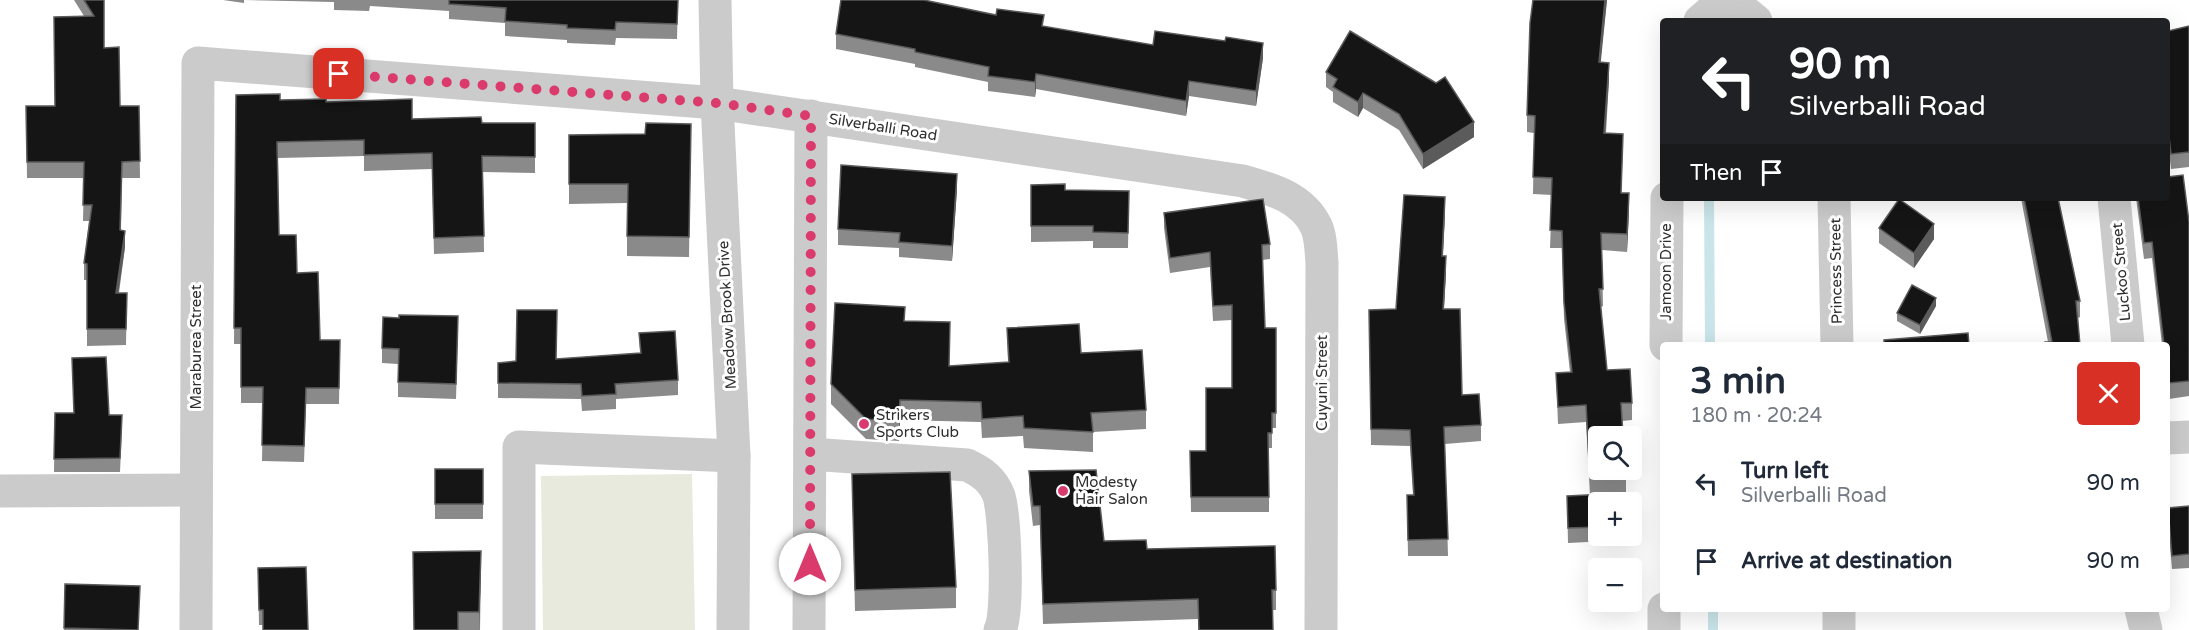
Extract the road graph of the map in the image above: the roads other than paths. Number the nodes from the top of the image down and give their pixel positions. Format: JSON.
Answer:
{"nodes":[{"id":1,"x":715,"y":0,"type":"edge"},
{"id":2,"x":1719,"y":6,"type":"edge"},
{"id":3,"x":1749,"y":18,"type":"edge"},
{"id":4,"x":198,"y":63,"type":"joint"},
{"id":5,"x":717,"y":103,"type":"junction"},
{"id":6,"x":811,"y":116,"type":"junction"},
{"id":7,"x":1243,"y":181,"type":"joint"},
{"id":8,"x":1667,"y":201,"type":"edge"},
{"id":9,"x":1834,"y":201,"type":"edge"},
{"id":10,"x":2114,"y":201,"type":"edge"},
{"id":11,"x":1666,"y":342,"type":"edge"},
{"id":12,"x":1837,"y":342,"type":"edge"},
{"id":13,"x":2128,"y":342,"type":"edge"},
{"id":14,"x":2189,"y":436,"type":"edge"},
{"id":15,"x":2170,"y":438,"type":"edge"},
{"id":16,"x":810,"y":454,"type":"junction"},
{"id":17,"x":734,"y":456,"type":"junction"},
{"id":18,"x":195,"y":490,"type":"junction"},
{"id":19,"x":0,"y":491,"type":"edge"},
{"id":20,"x":1664,"y":612,"type":"edge"},
{"id":21,"x":1839,"y":612,"type":"edge"},
{"id":22,"x":2142,"y":612,"type":"edge"},
{"id":23,"x":196,"y":630,"type":"edge"},
{"id":24,"x":519,"y":630,"type":"edge"},
{"id":25,"x":733,"y":630,"type":"edge"},
{"id":26,"x":809,"y":630,"type":"edge"},
{"id":27,"x":1000,"y":630,"type":"edge"},
{"id":28,"x":1321,"y":630,"type":"edge"},
{"id":29,"x":1664,"y":630,"type":"edge"},
{"id":30,"x":1839,"y":630,"type":"edge"},
{"id":31,"x":2146,"y":630,"type":"edge"}],
"edges":[{"from":1,"to":5,"type":"street","name":"Meadow Brook Drive"},
{"from":2,"to":3,"type":"street"},
{"from":4,"to":5,"type":"street","name":"Silverballi Road"},
{"from":4,"to":18,"type":"street","name":"Maraburea Street"},
{"from":5,"to":6,"type":"street","name":"Silverballi Road"},
{"from":5,"to":17,"type":"street","name":"Meadow Brook Drive"},
{"from":6,"to":7,"type":"street","name":"Silverballi Road"},
{"from":6,"to":16,"type":"street"},
{"from":7,"to":28,"type":"street","name":"Cuyuni Street"},
{"from":8,"to":11,"type":"street","name":"Jamoon Drive"},
{"from":9,"to":12,"type":"street","name":"Princess Street"},
{"from":10,"to":13,"type":"street","name":"Luckoo Street"},
{"from":14,"to":15,"type":"street"},
{"from":16,"to":26,"type":"street"},
{"from":16,"to":27,"type":"street"},
{"from":17,"to":24,"type":"street"},
{"from":17,"to":25,"type":"street","name":"Meadow Brook Drive"},
{"from":18,"to":19,"type":"street"},
{"from":18,"to":23,"type":"street","name":"Maraburea Street"},
{"from":20,"to":29,"type":"street"},
{"from":21,"to":30,"type":"street"},
{"from":22,"to":31,"type":"street"}]}
